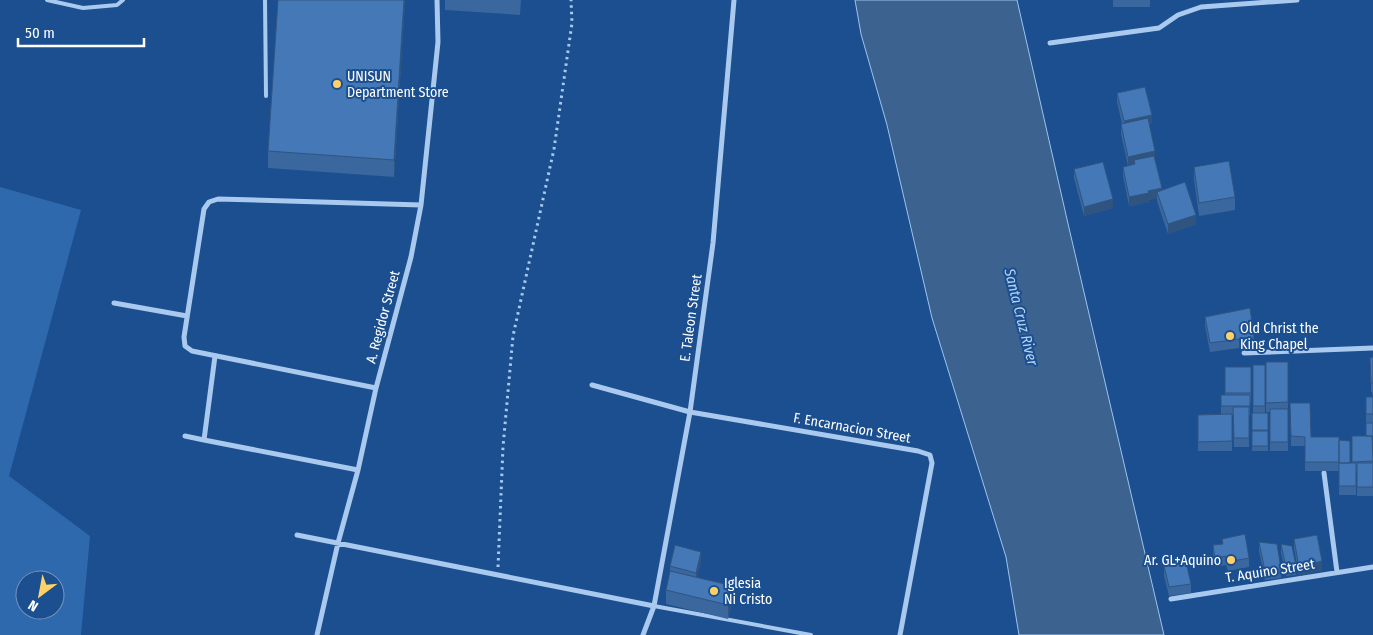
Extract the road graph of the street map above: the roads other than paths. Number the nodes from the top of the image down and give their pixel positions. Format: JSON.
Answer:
{"nodes":[{"id":1,"x":47,"y":0,"type":"edge"},
{"id":2,"x":124,"y":0,"type":"edge"},
{"id":3,"x":265,"y":0,"type":"edge"},
{"id":4,"x":438,"y":0,"type":"edge"},
{"id":5,"x":734,"y":0,"type":"edge"},
{"id":6,"x":1297,"y":0,"type":"edge"},
{"id":7,"x":1050,"y":43,"type":"dead end"},
{"id":8,"x":266,"y":96,"type":"dead end"},
{"id":9,"x":421,"y":205,"type":"junction"},
{"id":10,"x":114,"y":303,"type":"dead end"},
{"id":11,"x":187,"y":316,"type":"junction"},
{"id":12,"x":1373,"y":348,"type":"edge"},
{"id":13,"x":1244,"y":353,"type":"dead end"},
{"id":14,"x":215,"y":356,"type":"junction"},
{"id":15,"x":592,"y":384,"type":"dead end"},
{"id":16,"x":376,"y":388,"type":"junction"},
{"id":17,"x":690,"y":412,"type":"junction"},
{"id":18,"x":185,"y":436,"type":"dead end"},
{"id":19,"x":204,"y":440,"type":"junction"},
{"id":20,"x":358,"y":470,"type":"junction"},
{"id":21,"x":1324,"y":473,"type":"dead end"},
{"id":22,"x":297,"y":535,"type":"dead end"},
{"id":23,"x":338,"y":543,"type":"junction"},
{"id":24,"x":1373,"y":567,"type":"edge"},
{"id":25,"x":1337,"y":572,"type":"junction"},
{"id":26,"x":1171,"y":599,"type":"dead end"},
{"id":27,"x":654,"y":606,"type":"junction"},
{"id":28,"x":317,"y":635,"type":"edge"},
{"id":29,"x":643,"y":635,"type":"edge"},
{"id":30,"x":810,"y":635,"type":"edge"},
{"id":31,"x":900,"y":635,"type":"edge"}],
"edges":[{"from":1,"to":2,"type":"lane"},
{"from":3,"to":8,"type":"lane"},
{"from":4,"to":9,"type":"street","name":"A. Regidor Street"},
{"from":5,"to":17,"type":"street","name":"E. Taleon Street"},
{"from":6,"to":7,"type":"street"},
{"from":9,"to":11,"type":"street"},
{"from":9,"to":16,"type":"street","name":"A. Regidor Street"},
{"from":10,"to":11,"type":"street"},
{"from":11,"to":14,"type":"street"},
{"from":12,"to":13,"type":"street"},
{"from":14,"to":16,"type":"street"},
{"from":14,"to":19,"type":"street"},
{"from":15,"to":17,"type":"street","name":"F. Encarnacion Street"},
{"from":16,"to":20,"type":"street","name":"A. Regidor Street"},
{"from":17,"to":27,"type":"street","name":"E. Taleon Street"},
{"from":17,"to":31,"type":"street","name":"F. Encarnacion Street"},
{"from":18,"to":19,"type":"street"},
{"from":19,"to":20,"type":"street"},
{"from":20,"to":23,"type":"street","name":"A. Regidor Street"},
{"from":21,"to":25,"type":"street"},
{"from":22,"to":23,"type":"street"},
{"from":23,"to":27,"type":"street"},
{"from":23,"to":28,"type":"street","name":"A. Regidor Street"},
{"from":24,"to":25,"type":"street","name":"T. Aquino Street"},
{"from":25,"to":26,"type":"street","name":"T. Aquino Street"},
{"from":27,"to":29,"type":"street","name":"E. Taleon Street"},
{"from":27,"to":30,"type":"lane"}]}
